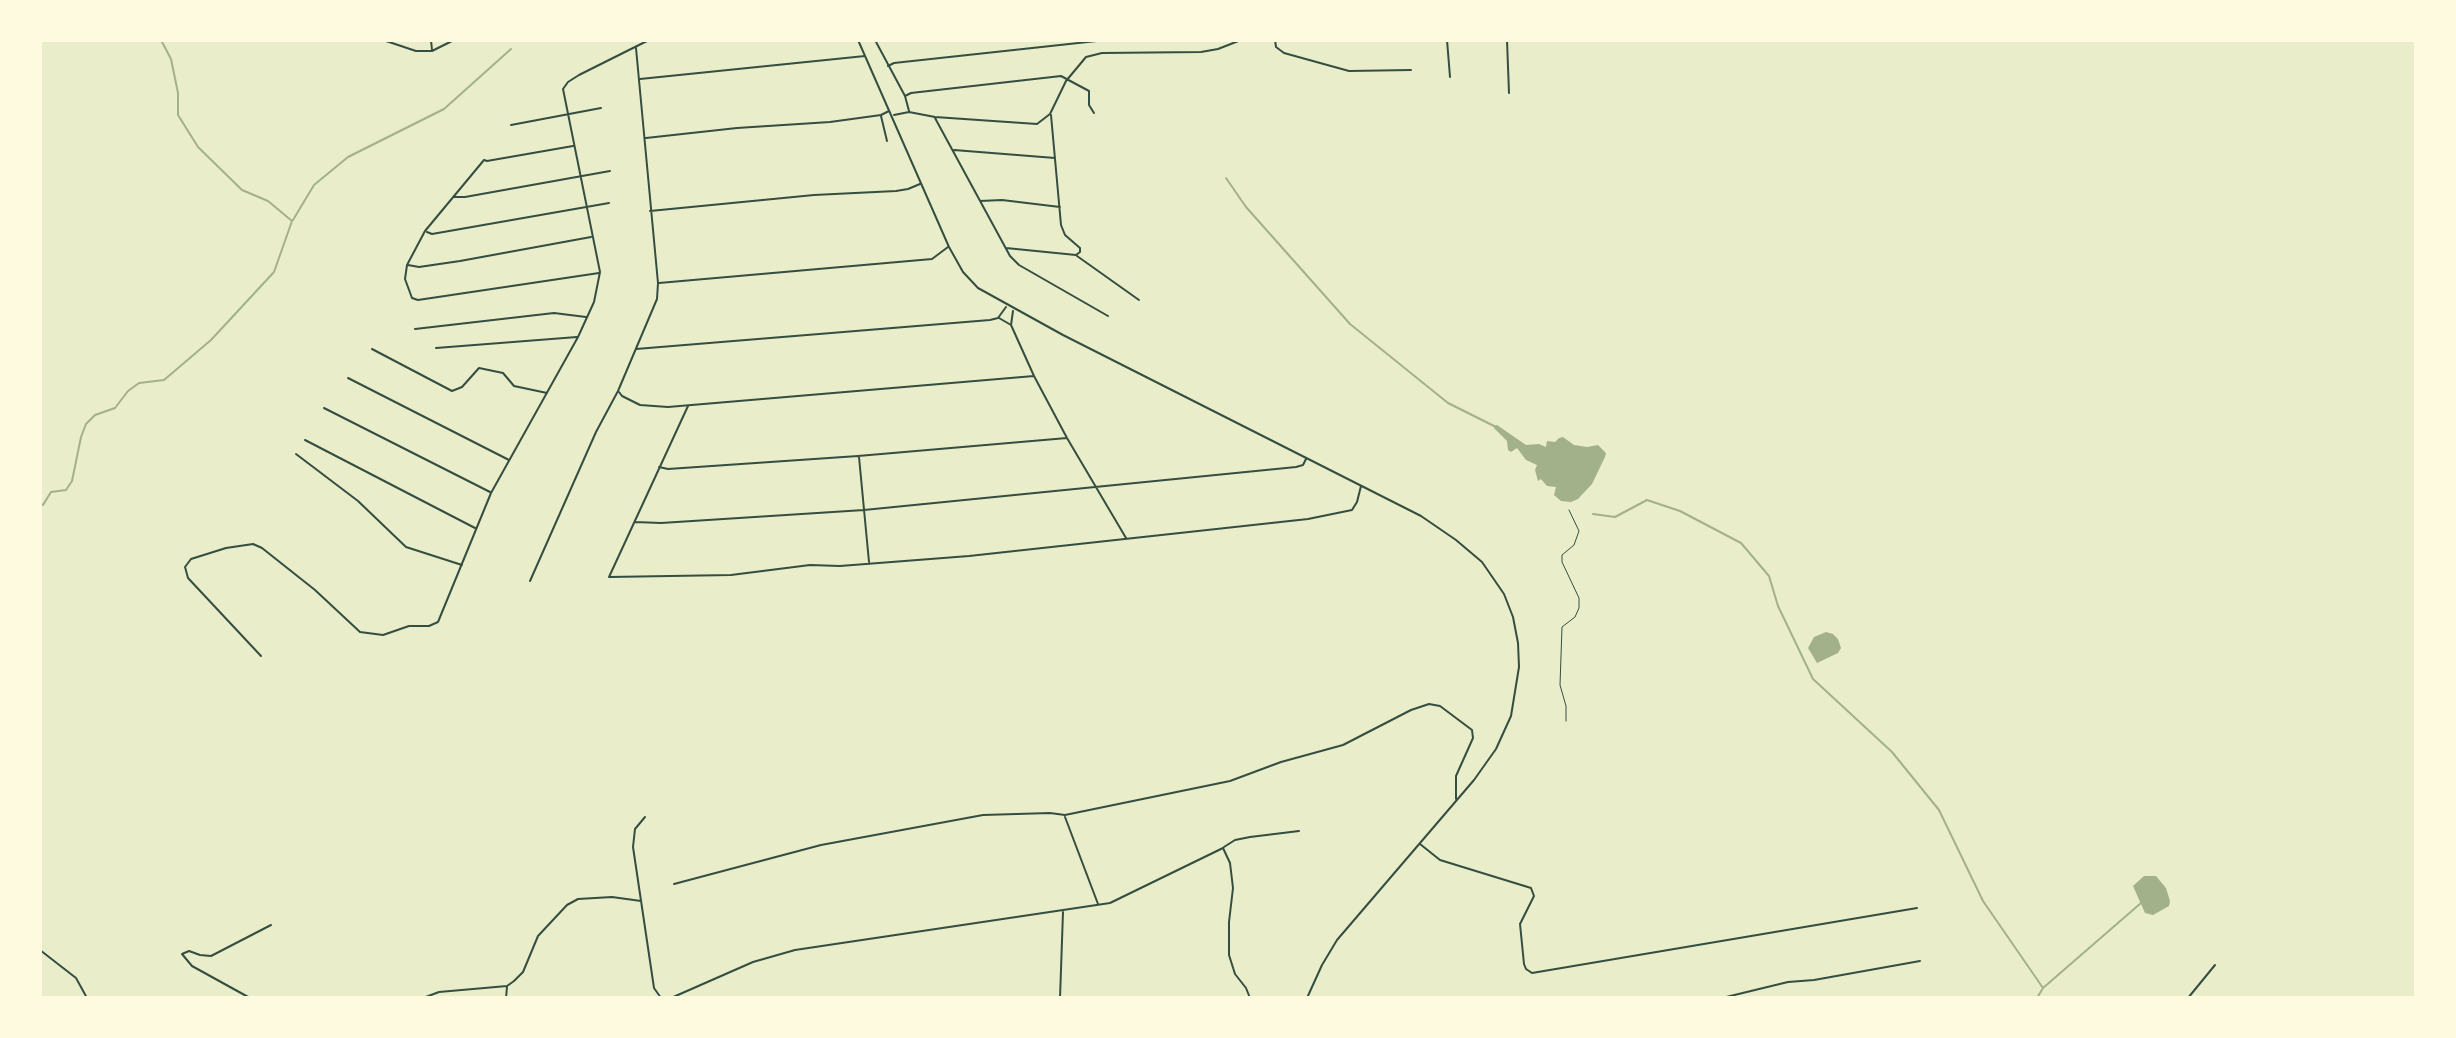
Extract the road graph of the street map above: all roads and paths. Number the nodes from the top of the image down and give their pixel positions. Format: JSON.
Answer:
{"nodes":[{"id":1,"x":383,"y":40,"type":"edge"},
{"id":2,"x":431,"y":40,"type":"edge"},
{"id":3,"x":454,"y":40,"type":"edge"},
{"id":4,"x":649,"y":40,"type":"edge"},
{"id":5,"x":858,"y":40,"type":"edge"},
{"id":6,"x":875,"y":40,"type":"edge"},
{"id":7,"x":1106,"y":40,"type":"edge"},
{"id":8,"x":1241,"y":40,"type":"edge"},
{"id":9,"x":1275,"y":40,"type":"edge"},
{"id":10,"x":1447,"y":40,"type":"edge"},
{"id":11,"x":1507,"y":40,"type":"edge"},
{"id":12,"x":636,"y":47,"type":"junction"},
{"id":13,"x":432,"y":51,"type":"junction"},
{"id":14,"x":866,"y":56,"type":"junction"},
{"id":15,"x":888,"y":66,"type":"junction"},
{"id":16,"x":1411,"y":70,"type":"dead end"},
{"id":17,"x":1450,"y":77,"type":"dead end"},
{"id":18,"x":638,"y":79,"type":"junction"},
{"id":19,"x":1066,"y":81,"type":"junction"},
{"id":20,"x":1509,"y":93,"type":"dead end"},
{"id":21,"x":905,"y":96,"type":"junction"},
{"id":22,"x":601,"y":108,"type":"dead end"},
{"id":23,"x":909,"y":112,"type":"junction"},
{"id":24,"x":892,"y":113,"type":"junction"},
{"id":25,"x":1094,"y":113,"type":"dead end"},
{"id":26,"x":568,"y":114,"type":"junction"},
{"id":27,"x":1050,"y":114,"type":"junction"},
{"id":28,"x":881,"y":115,"type":"junction"},
{"id":29,"x":935,"y":117,"type":"junction"},
{"id":30,"x":511,"y":125,"type":"dead end"},
{"id":31,"x":644,"y":138,"type":"junction"},
{"id":32,"x":887,"y":141,"type":"dead end"},
{"id":33,"x":574,"y":145,"type":"junction"},
{"id":34,"x":951,"y":151,"type":"junction"},
{"id":35,"x":1056,"y":158,"type":"junction"},
{"id":36,"x":610,"y":171,"type":"dead end"},
{"id":37,"x":581,"y":176,"type":"junction"},
{"id":38,"x":921,"y":183,"type":"junction"},
{"id":39,"x":452,"y":197,"type":"junction"},
{"id":40,"x":979,"y":201,"type":"junction"},
{"id":41,"x":609,"y":203,"type":"dead end"},
{"id":42,"x":587,"y":206,"type":"junction"},
{"id":43,"x":1060,"y":207,"type":"junction"},
{"id":44,"x":650,"y":211,"type":"junction"},
{"id":45,"x":425,"y":231,"type":"junction"},
{"id":46,"x":593,"y":236,"type":"junction"},
{"id":47,"x":949,"y":247,"type":"junction"},
{"id":48,"x":1005,"y":248,"type":"junction"},
{"id":49,"x":1076,"y":255,"type":"junction"},
{"id":50,"x":407,"y":265,"type":"junction"},
{"id":51,"x":600,"y":272,"type":"junction"},
{"id":52,"x":658,"y":283,"type":"junction"},
{"id":53,"x":1139,"y":300,"type":"dead end"},
{"id":54,"x":1007,"y":306,"type":"junction"},
{"id":55,"x":1014,"y":310,"type":"junction"},
{"id":56,"x":1108,"y":316,"type":"dead end"},
{"id":57,"x":587,"y":317,"type":"junction"},
{"id":58,"x":998,"y":318,"type":"junction"},
{"id":59,"x":1011,"y":325,"type":"junction"},
{"id":60,"x":415,"y":329,"type":"dead end"},
{"id":61,"x":578,"y":337,"type":"junction"},
{"id":62,"x":436,"y":348,"type":"dead end"},
{"id":63,"x":372,"y":349,"type":"dead end"},
{"id":64,"x":636,"y":349,"type":"junction"},
{"id":65,"x":1034,"y":376,"type":"junction"},
{"id":66,"x":348,"y":378,"type":"dead end"},
{"id":67,"x":618,"y":391,"type":"junction"},
{"id":68,"x":548,"y":393,"type":"junction"},
{"id":69,"x":688,"y":406,"type":"junction"},
{"id":70,"x":324,"y":408,"type":"dead end"},
{"id":71,"x":1067,"y":438,"type":"junction"},
{"id":72,"x":305,"y":440,"type":"dead end"},
{"id":73,"x":296,"y":454,"type":"dead end"},
{"id":74,"x":858,"y":456,"type":"junction"},
{"id":75,"x":1306,"y":459,"type":"junction"},
{"id":76,"x":510,"y":460,"type":"junction"},
{"id":77,"x":659,"y":467,"type":"junction"},
{"id":78,"x":1361,"y":486,"type":"junction"},
{"id":79,"x":1094,"y":487,"type":"junction"},
{"id":80,"x":491,"y":493,"type":"junction"},
{"id":81,"x":864,"y":510,"type":"junction"},
{"id":82,"x":1569,"y":510,"type":"dead end"},
{"id":83,"x":634,"y":522,"type":"junction"},
{"id":84,"x":476,"y":528,"type":"junction"},
{"id":85,"x":1126,"y":539,"type":"junction"},
{"id":86,"x":870,"y":564,"type":"junction"},
{"id":87,"x":463,"y":566,"type":"junction"},
{"id":88,"x":530,"y":581,"type":"dead end"},
{"id":89,"x":261,"y":656,"type":"dead end"},
{"id":90,"x":1566,"y":721,"type":"dead end"},
{"id":91,"x":1456,"y":801,"type":"junction"},
{"id":92,"x":1065,"y":815,"type":"junction"},
{"id":93,"x":645,"y":817,"type":"dead end"},
{"id":94,"x":1299,"y":831,"type":"dead end"},
{"id":95,"x":1419,"y":843,"type":"junction"},
{"id":96,"x":1223,"y":848,"type":"junction"},
{"id":97,"x":674,"y":884,"type":"dead end"},
{"id":98,"x":641,"y":901,"type":"junction"},
{"id":99,"x":1098,"y":905,"type":"junction"},
{"id":100,"x":1917,"y":908,"type":"dead end"},
{"id":101,"x":1063,"y":911,"type":"junction"},
{"id":102,"x":271,"y":925,"type":"dead end"},
{"id":103,"x":40,"y":950,"type":"edge"},
{"id":104,"x":1920,"y":961,"type":"dead end"},
{"id":105,"x":2215,"y":965,"type":"dead end"},
{"id":106,"x":507,"y":986,"type":"junction"},
{"id":107,"x":87,"y":998,"type":"edge"},
{"id":108,"x":250,"y":998,"type":"edge"},
{"id":109,"x":423,"y":998,"type":"edge"},
{"id":110,"x":506,"y":998,"type":"edge"},
{"id":111,"x":661,"y":998,"type":"edge"},
{"id":112,"x":671,"y":998,"type":"edge"},
{"id":113,"x":1060,"y":998,"type":"edge"},
{"id":114,"x":1250,"y":998,"type":"edge"},
{"id":115,"x":1307,"y":998,"type":"edge"},
{"id":116,"x":1722,"y":998,"type":"edge"},
{"id":117,"x":2188,"y":998,"type":"edge"}],
"edges":[{"from":1,"to":13,"type":"street"},
{"from":2,"to":13,"type":"street"},
{"from":3,"to":13,"type":"street"},
{"from":4,"to":12,"type":"street"},
{"from":5,"to":14,"type":"street"},
{"from":6,"to":15,"type":"street"},
{"from":7,"to":15,"type":"street"},
{"from":8,"to":19,"type":"street"},
{"from":9,"to":16,"type":"street"},
{"from":10,"to":17,"type":"street"},
{"from":11,"to":20,"type":"street"},
{"from":12,"to":18,"type":"street"},
{"from":12,"to":26,"type":"street"},
{"from":14,"to":18,"type":"street"},
{"from":14,"to":24,"type":"street"},
{"from":15,"to":21,"type":"street"},
{"from":18,"to":31,"type":"street"},
{"from":19,"to":21,"type":"street"},
{"from":19,"to":25,"type":"street"},
{"from":19,"to":27,"type":"street"},
{"from":21,"to":23,"type":"street"},
{"from":22,"to":26,"type":"street"},
{"from":23,"to":24,"type":"street"},
{"from":23,"to":29,"type":"street"},
{"from":24,"to":28,"type":"street"},
{"from":24,"to":38,"type":"street"},
{"from":26,"to":30,"type":"street"},
{"from":26,"to":33,"type":"street"},
{"from":27,"to":29,"type":"street"},
{"from":27,"to":35,"type":"street"},
{"from":28,"to":31,"type":"street"},
{"from":28,"to":32,"type":"street"},
{"from":29,"to":34,"type":"street"},
{"from":31,"to":44,"type":"street"},
{"from":33,"to":37,"type":"street"},
{"from":33,"to":39,"type":"street"},
{"from":34,"to":35,"type":"street"},
{"from":34,"to":40,"type":"street"},
{"from":35,"to":43,"type":"street"},
{"from":36,"to":37,"type":"street"},
{"from":37,"to":39,"type":"street"},
{"from":37,"to":42,"type":"street"},
{"from":38,"to":44,"type":"street"},
{"from":38,"to":47,"type":"street"},
{"from":39,"to":45,"type":"street"},
{"from":40,"to":43,"type":"street"},
{"from":40,"to":48,"type":"street"},
{"from":41,"to":42,"type":"street"},
{"from":42,"to":45,"type":"street"},
{"from":42,"to":46,"type":"street"},
{"from":43,"to":49,"type":"street"},
{"from":44,"to":52,"type":"street"},
{"from":45,"to":50,"type":"street"},
{"from":46,"to":50,"type":"street"},
{"from":46,"to":51,"type":"street"},
{"from":47,"to":52,"type":"street"},
{"from":47,"to":54,"type":"street"},
{"from":48,"to":49,"type":"street"},
{"from":48,"to":56,"type":"street"},
{"from":49,"to":53,"type":"street"},
{"from":50,"to":51,"type":"street"},
{"from":51,"to":57,"type":"street"},
{"from":52,"to":64,"type":"street"},
{"from":54,"to":55,"type":"street"},
{"from":54,"to":58,"type":"street"},
{"from":55,"to":59,"type":"street"},
{"from":55,"to":75,"type":"street"},
{"from":57,"to":60,"type":"street"},
{"from":57,"to":61,"type":"street"},
{"from":58,"to":59,"type":"street"},
{"from":58,"to":64,"type":"street"},
{"from":59,"to":65,"type":"street"},
{"from":61,"to":62,"type":"street"},
{"from":61,"to":68,"type":"street"},
{"from":63,"to":68,"type":"street"},
{"from":64,"to":67,"type":"street"},
{"from":65,"to":69,"type":"street"},
{"from":65,"to":71,"type":"street"},
{"from":66,"to":76,"type":"street"},
{"from":67,"to":69,"type":"street"},
{"from":67,"to":88,"type":"street"},
{"from":68,"to":76,"type":"street"},
{"from":69,"to":77,"type":"street"},
{"from":70,"to":80,"type":"street"},
{"from":71,"to":74,"type":"street"},
{"from":71,"to":79,"type":"street"},
{"from":72,"to":84,"type":"street"},
{"from":73,"to":87,"type":"street"},
{"from":74,"to":77,"type":"street"},
{"from":74,"to":81,"type":"street"},
{"from":75,"to":78,"type":"street"},
{"from":75,"to":79,"type":"street"},
{"from":76,"to":80,"type":"street"},
{"from":77,"to":83,"type":"street"},
{"from":78,"to":85,"type":"street"},
{"from":78,"to":91,"type":"street"},
{"from":79,"to":81,"type":"street"},
{"from":79,"to":85,"type":"street"},
{"from":80,"to":84,"type":"street"},
{"from":81,"to":83,"type":"street"},
{"from":81,"to":86,"type":"street"},
{"from":82,"to":90,"type":"path"},
{"from":83,"to":86,"type":"street"},
{"from":84,"to":87,"type":"street"},
{"from":85,"to":86,"type":"street"},
{"from":87,"to":89,"type":"street"},
{"from":91,"to":92,"type":"street"},
{"from":91,"to":95,"type":"street"},
{"from":92,"to":97,"type":"street"},
{"from":92,"to":99,"type":"street"},
{"from":93,"to":98,"type":"street"},
{"from":94,"to":96,"type":"street"},
{"from":95,"to":100,"type":"street"},
{"from":95,"to":115,"type":"street"},
{"from":96,"to":99,"type":"street"},
{"from":96,"to":114,"type":"street"},
{"from":98,"to":106,"type":"street"},
{"from":98,"to":111,"type":"street"},
{"from":99,"to":101,"type":"street"},
{"from":101,"to":112,"type":"street"},
{"from":101,"to":113,"type":"street"},
{"from":102,"to":108,"type":"street"},
{"from":103,"to":107,"type":"street"},
{"from":104,"to":116,"type":"street"},
{"from":105,"to":117,"type":"street"},
{"from":106,"to":109,"type":"street"},
{"from":106,"to":110,"type":"street"}]}
